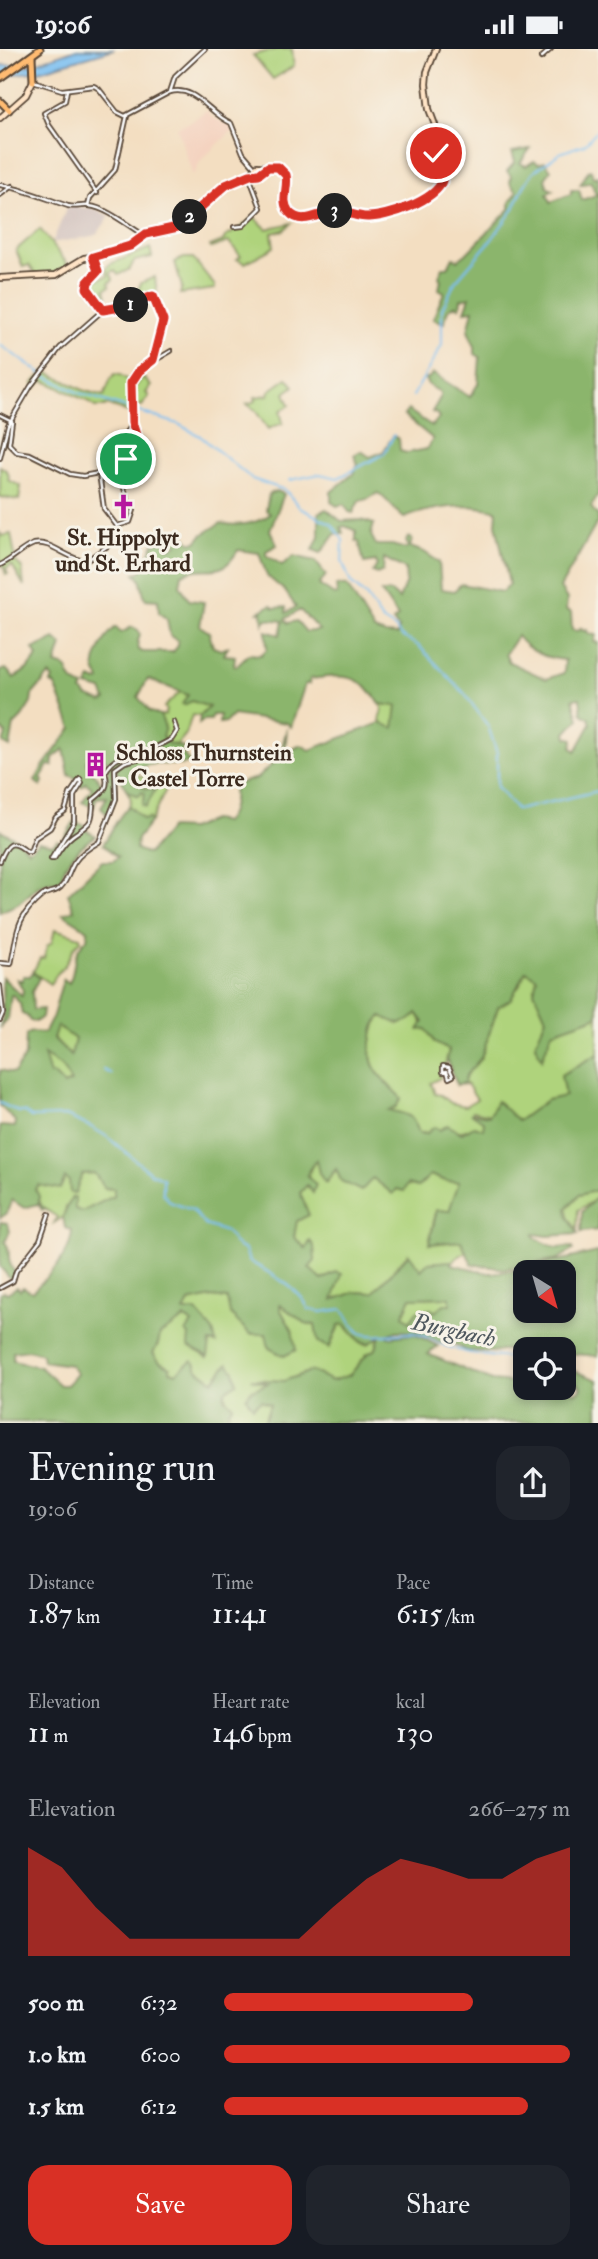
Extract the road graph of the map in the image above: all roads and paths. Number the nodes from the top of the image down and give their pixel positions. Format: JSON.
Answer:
{"nodes":[{"id":1,"x":38,"y":49,"type":"edge"},
{"id":2,"x":205,"y":49,"type":"edge"},
{"id":3,"x":436,"y":49,"type":"edge"},
{"id":4,"x":551,"y":49,"type":"edge"},
{"id":5,"x":31,"y":57,"type":"junction"},
{"id":6,"x":541,"y":58,"type":"dead end"},
{"id":7,"x":0,"y":76,"type":"edge"},
{"id":8,"x":33,"y":79,"type":"junction"},
{"id":9,"x":67,"y":90,"type":"junction"},
{"id":10,"x":170,"y":92,"type":"junction"},
{"id":11,"x":0,"y":101,"type":"edge"},
{"id":12,"x":9,"y":110,"type":"junction"},
{"id":13,"x":127,"y":116,"type":"junction"},
{"id":14,"x":0,"y":118,"type":"edge"},
{"id":15,"x":255,"y":171,"type":"junction"},
{"id":16,"x":0,"y":185,"type":"edge"},
{"id":17,"x":12,"y":187,"type":"junction"},
{"id":18,"x":97,"y":193,"type":"junction"},
{"id":19,"x":0,"y":195,"type":"edge"},
{"id":20,"x":88,"y":206,"type":"junction"},
{"id":21,"x":234,"y":227,"type":"dead end"},
{"id":22,"x":143,"y":235,"type":"junction"},
{"id":23,"x":93,"y":257,"type":"junction"},
{"id":24,"x":0,"y":278,"type":"edge"},
{"id":25,"x":103,"y":310,"type":"junction"},
{"id":26,"x":171,"y":351,"type":"dead end"},
{"id":27,"x":153,"y":360,"type":"junction"},
{"id":28,"x":0,"y":415,"type":"edge"},
{"id":29,"x":12,"y":421,"type":"junction"},
{"id":30,"x":132,"y":422,"type":"junction"},
{"id":31,"x":0,"y":458,"type":"edge"},
{"id":32,"x":100,"y":473,"type":"junction"},
{"id":33,"x":117,"y":526,"type":"junction"},
{"id":34,"x":0,"y":565,"type":"edge"},
{"id":35,"x":174,"y":722,"type":"dead end"},
{"id":36,"x":145,"y":753,"type":"junction"},
{"id":37,"x":0,"y":861,"type":"edge"},
{"id":38,"x":0,"y":963,"type":"edge"},
{"id":39,"x":0,"y":986,"type":"edge"},
{"id":40,"x":0,"y":1020,"type":"edge"},
{"id":41,"x":49,"y":1214,"type":"dead end"},
{"id":42,"x":0,"y":1288,"type":"edge"}],
"edges":[{"from":1,"to":5,"type":"main road"},
{"from":1,"to":7,"type":"main road"},
{"from":2,"to":10,"type":"street"},
{"from":3,"to":15,"type":"main road"},
{"from":4,"to":6,"type":"street"},
{"from":5,"to":7,"type":"main road"},
{"from":5,"to":8,"type":"main road"},
{"from":8,"to":9,"type":"street"},
{"from":8,"to":12,"type":"main road"},
{"from":9,"to":13,"type":"street"},
{"from":9,"to":18,"type":"street"},
{"from":10,"to":13,"type":"street"},
{"from":10,"to":15,"type":"street"},
{"from":11,"to":12,"type":"main road"},
{"from":12,"to":14,"type":"main road"},
{"from":13,"to":18,"type":"street"},
{"from":15,"to":21,"type":"street"},
{"from":15,"to":22,"type":"main road"},
{"from":16,"to":17,"type":"street"},
{"from":17,"to":19,"type":"street"},
{"from":17,"to":20,"type":"street"},
{"from":18,"to":20,"type":"street"},
{"from":20,"to":22,"type":"street"},
{"from":22,"to":23,"type":"main road"},
{"from":23,"to":24,"type":"main road"},
{"from":23,"to":25,"type":"street"},
{"from":25,"to":27,"type":"street"},
{"from":25,"to":29,"type":"street"},
{"from":26,"to":27,"type":"street"},
{"from":27,"to":30,"type":"street"},
{"from":28,"to":29,"type":"street"},
{"from":29,"to":31,"type":"street"},
{"from":29,"to":32,"type":"street"},
{"from":30,"to":32,"type":"street"},
{"from":30,"to":33,"type":"street"},
{"from":32,"to":33,"type":"street"},
{"from":33,"to":34,"type":"street"},
{"from":35,"to":36,"type":"street"},
{"from":36,"to":37,"type":"street"},
{"from":36,"to":38,"type":"street"},
{"from":39,"to":40,"type":"street"},
{"from":41,"to":42,"type":"street"}]}
